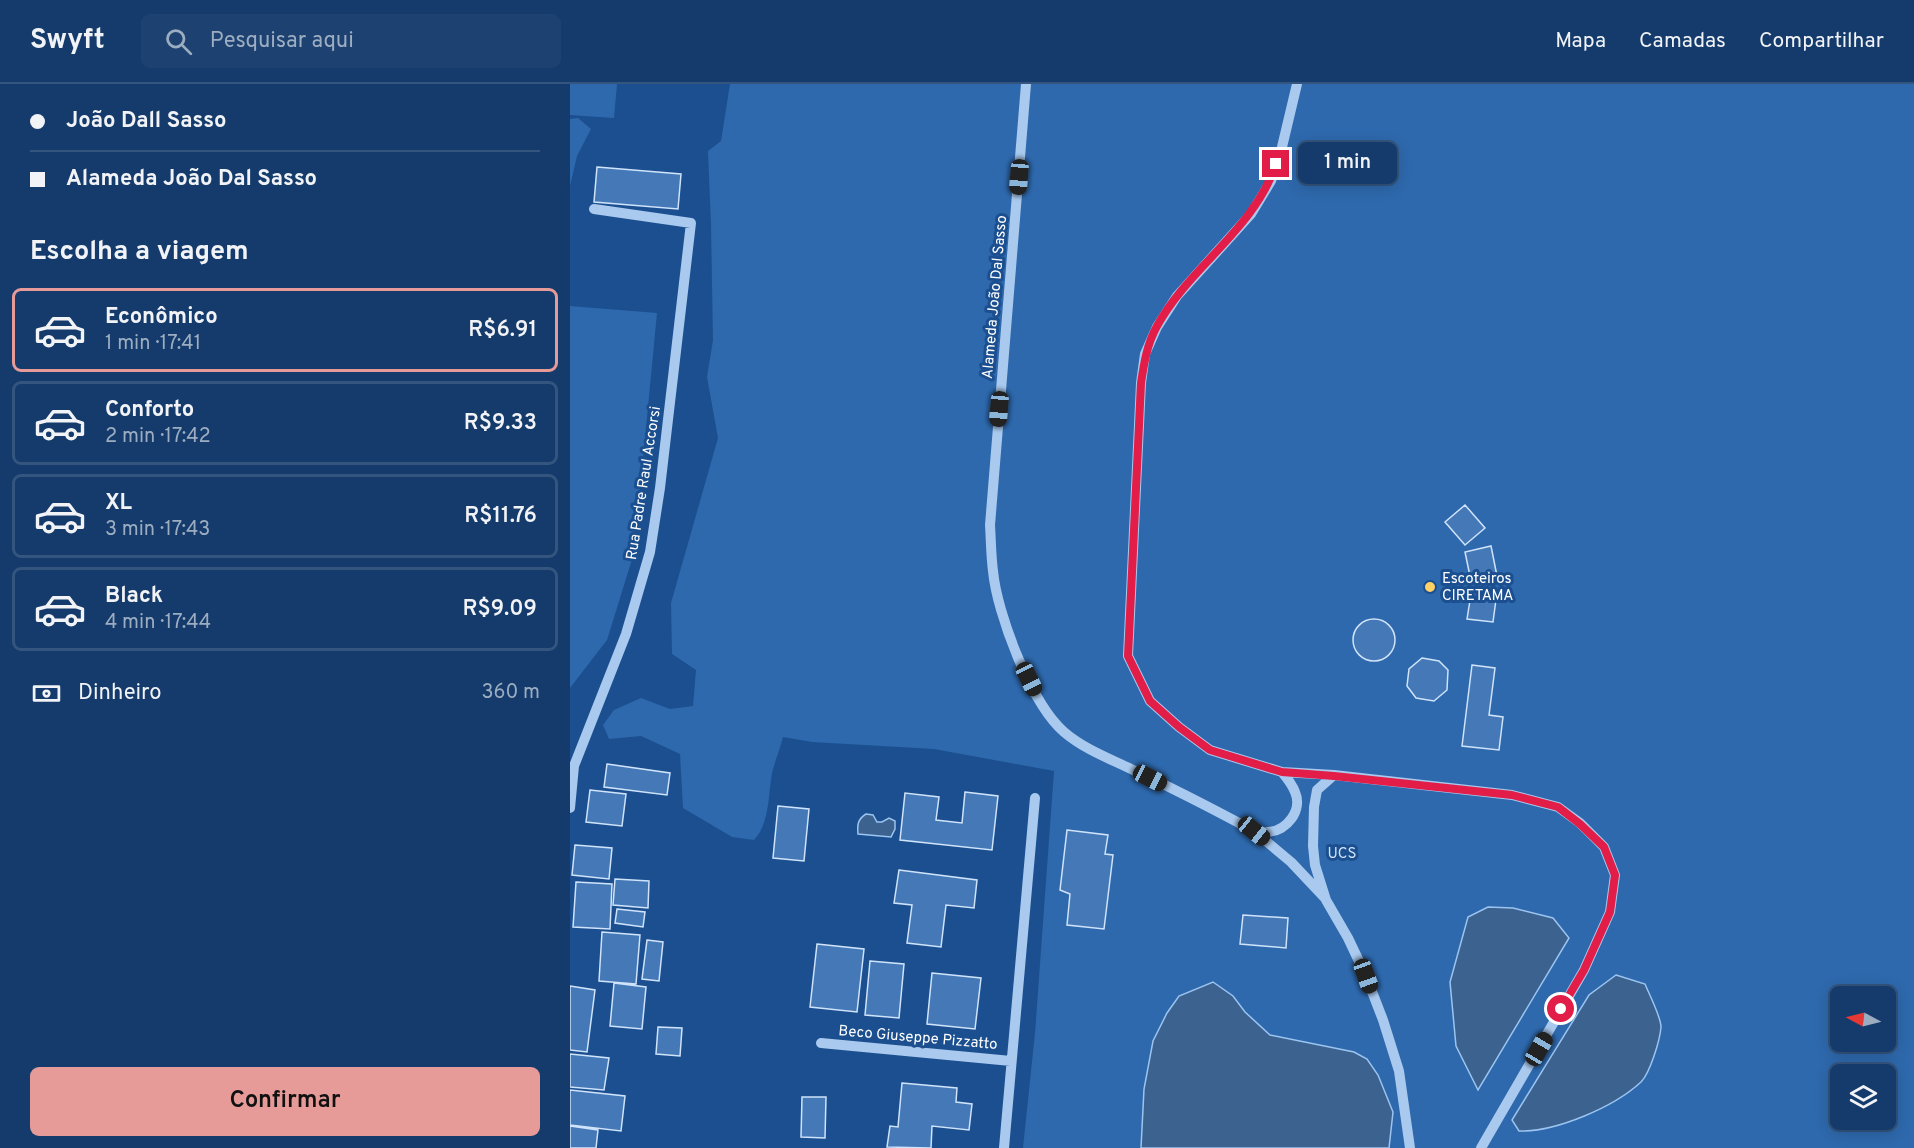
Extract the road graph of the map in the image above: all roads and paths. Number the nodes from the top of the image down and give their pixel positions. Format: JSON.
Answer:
{"nodes":[{"id":1,"x":1026,"y":84,"type":"edge"},
{"id":2,"x":1297,"y":84,"type":"edge"},
{"id":3,"x":594,"y":209,"type":"dead end"},
{"id":4,"x":572,"y":766,"type":"edge"},
{"id":5,"x":1282,"y":772,"type":"junction"},
{"id":6,"x":1334,"y":776,"type":"junction"},
{"id":7,"x":1035,"y":798,"type":"dead end"},
{"id":8,"x":570,"y":808,"type":"edge"},
{"id":9,"x":1254,"y":831,"type":"junction"},
{"id":10,"x":1326,"y":900,"type":"junction"},
{"id":11,"x":821,"y":1043,"type":"dead end"},
{"id":12,"x":1011,"y":1061,"type":"junction"},
{"id":13,"x":1004,"y":1148,"type":"edge"},
{"id":14,"x":1410,"y":1148,"type":"edge"},
{"id":15,"x":1481,"y":1148,"type":"edge"}],
"edges":[{"from":1,"to":9,"type":"street","name":"Alameda João Dal Sasso"},
{"from":2,"to":5,"type":"street"},
{"from":3,"to":4,"type":"street","name":"Rua Padre Raul Accorsi"},
{"from":4,"to":8,"type":"street","name":"Rua Padre Raul Accorsi"},
{"from":5,"to":6,"type":"street"},
{"from":5,"to":9,"type":"street"},
{"from":6,"to":10,"type":"street"},
{"from":6,"to":15,"type":"street"},
{"from":7,"to":12,"type":"street"},
{"from":9,"to":10,"type":"street","name":"Alameda João Dal Sasso"},
{"from":10,"to":14,"type":"street"},
{"from":11,"to":12,"type":"street","name":"Beco Giuseppe Pizzatto"},
{"from":12,"to":13,"type":"street"}]}
